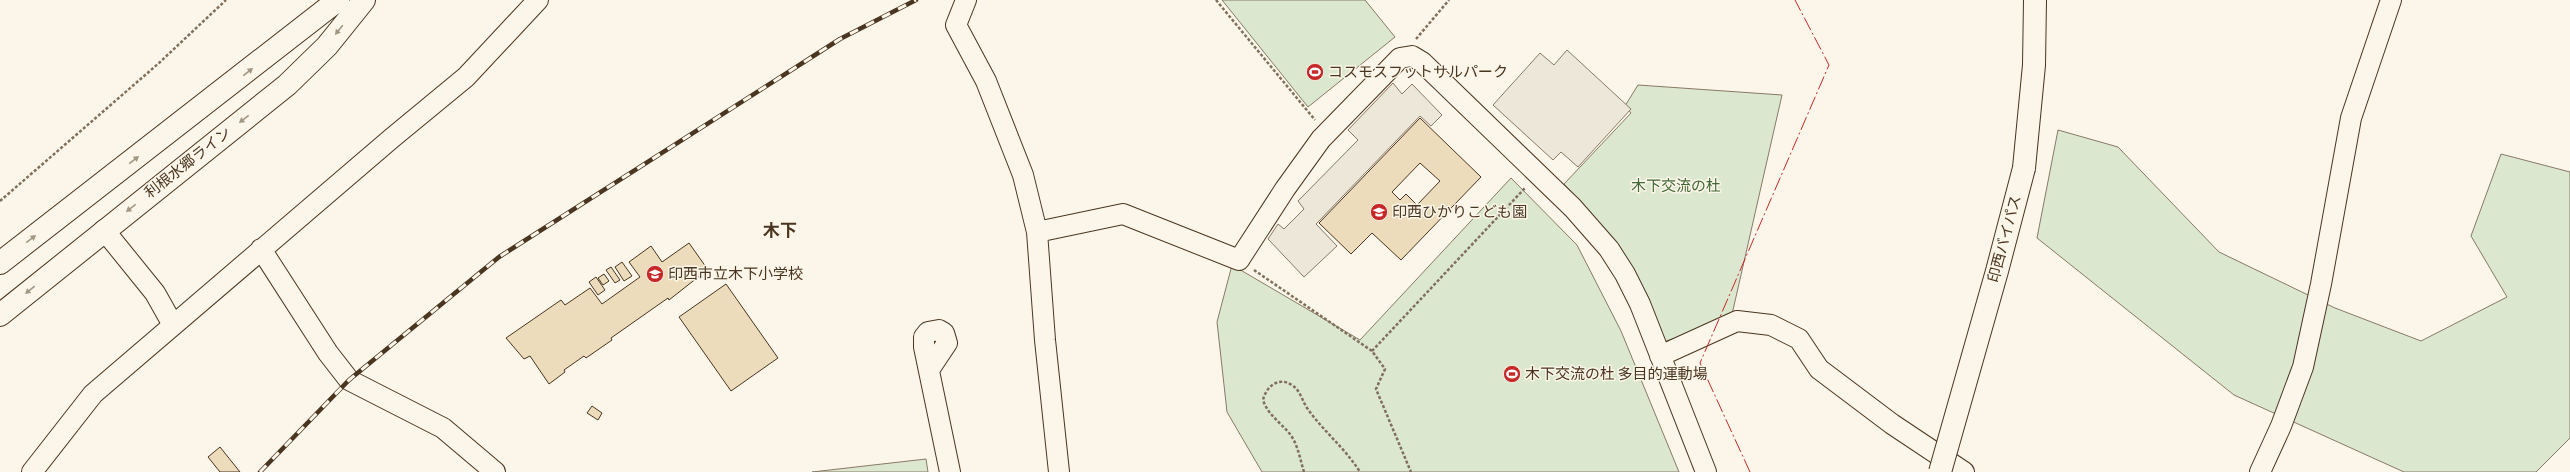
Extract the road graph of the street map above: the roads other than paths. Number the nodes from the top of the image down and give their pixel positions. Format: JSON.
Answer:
{"nodes":[{"id":1,"x":338,"y":0,"type":"edge"},
{"id":2,"x":364,"y":0,"type":"edge"},
{"id":3,"x":538,"y":0,"type":"edge"},
{"id":4,"x":966,"y":0,"type":"edge"},
{"id":5,"x":2035,"y":0,"type":"edge"},
{"id":6,"x":2391,"y":0,"type":"edge"},
{"id":7,"x":104,"y":230,"type":"junction"},
{"id":8,"x":1037,"y":232,"type":"junction"},
{"id":9,"x":261,"y":249,"type":"junction"},
{"id":10,"x":0,"y":262,"type":"edge"},
{"id":11,"x":0,"y":314,"type":"edge"},
{"id":12,"x":173,"y":325,"type":"junction"},
{"id":13,"x":1660,"y":356,"type":"junction"},
{"id":14,"x":929,"y":370,"type":"dead end"},
{"id":15,"x":32,"y":472,"type":"edge"},
{"id":16,"x":494,"y":472,"type":"edge"},
{"id":17,"x":950,"y":472,"type":"edge"},
{"id":18,"x":1059,"y":472,"type":"edge"},
{"id":19,"x":1706,"y":472,"type":"edge"},
{"id":20,"x":1940,"y":472,"type":"edge"},
{"id":21,"x":1964,"y":472,"type":"edge"},
{"id":22,"x":2260,"y":472,"type":"edge"}],
"edges":[{"from":10,"to":1,"type":"main road","one_way":true},
{"from":2,"to":7,"type":"main road","name":"利根水郷ライン","one_way":true},
{"from":3,"to":9,"type":"street"},
{"from":4,"to":8,"type":"street"},
{"from":5,"to":20,"type":"main road","name":"印西バイパス","bridge":true},
{"from":6,"to":22,"type":"street"},
{"from":7,"to":11,"type":"main road","name":"利根水郷ライン","one_way":true},
{"from":7,"to":12,"type":"street"},
{"from":8,"to":13,"type":"street"},
{"from":8,"to":18,"type":"street"},
{"from":9,"to":12,"type":"street"},
{"from":9,"to":16,"type":"street"},
{"from":12,"to":15,"type":"street"},
{"from":13,"to":19,"type":"street"},
{"from":13,"to":21,"type":"street"},
{"from":14,"to":17,"type":"street"}]}
